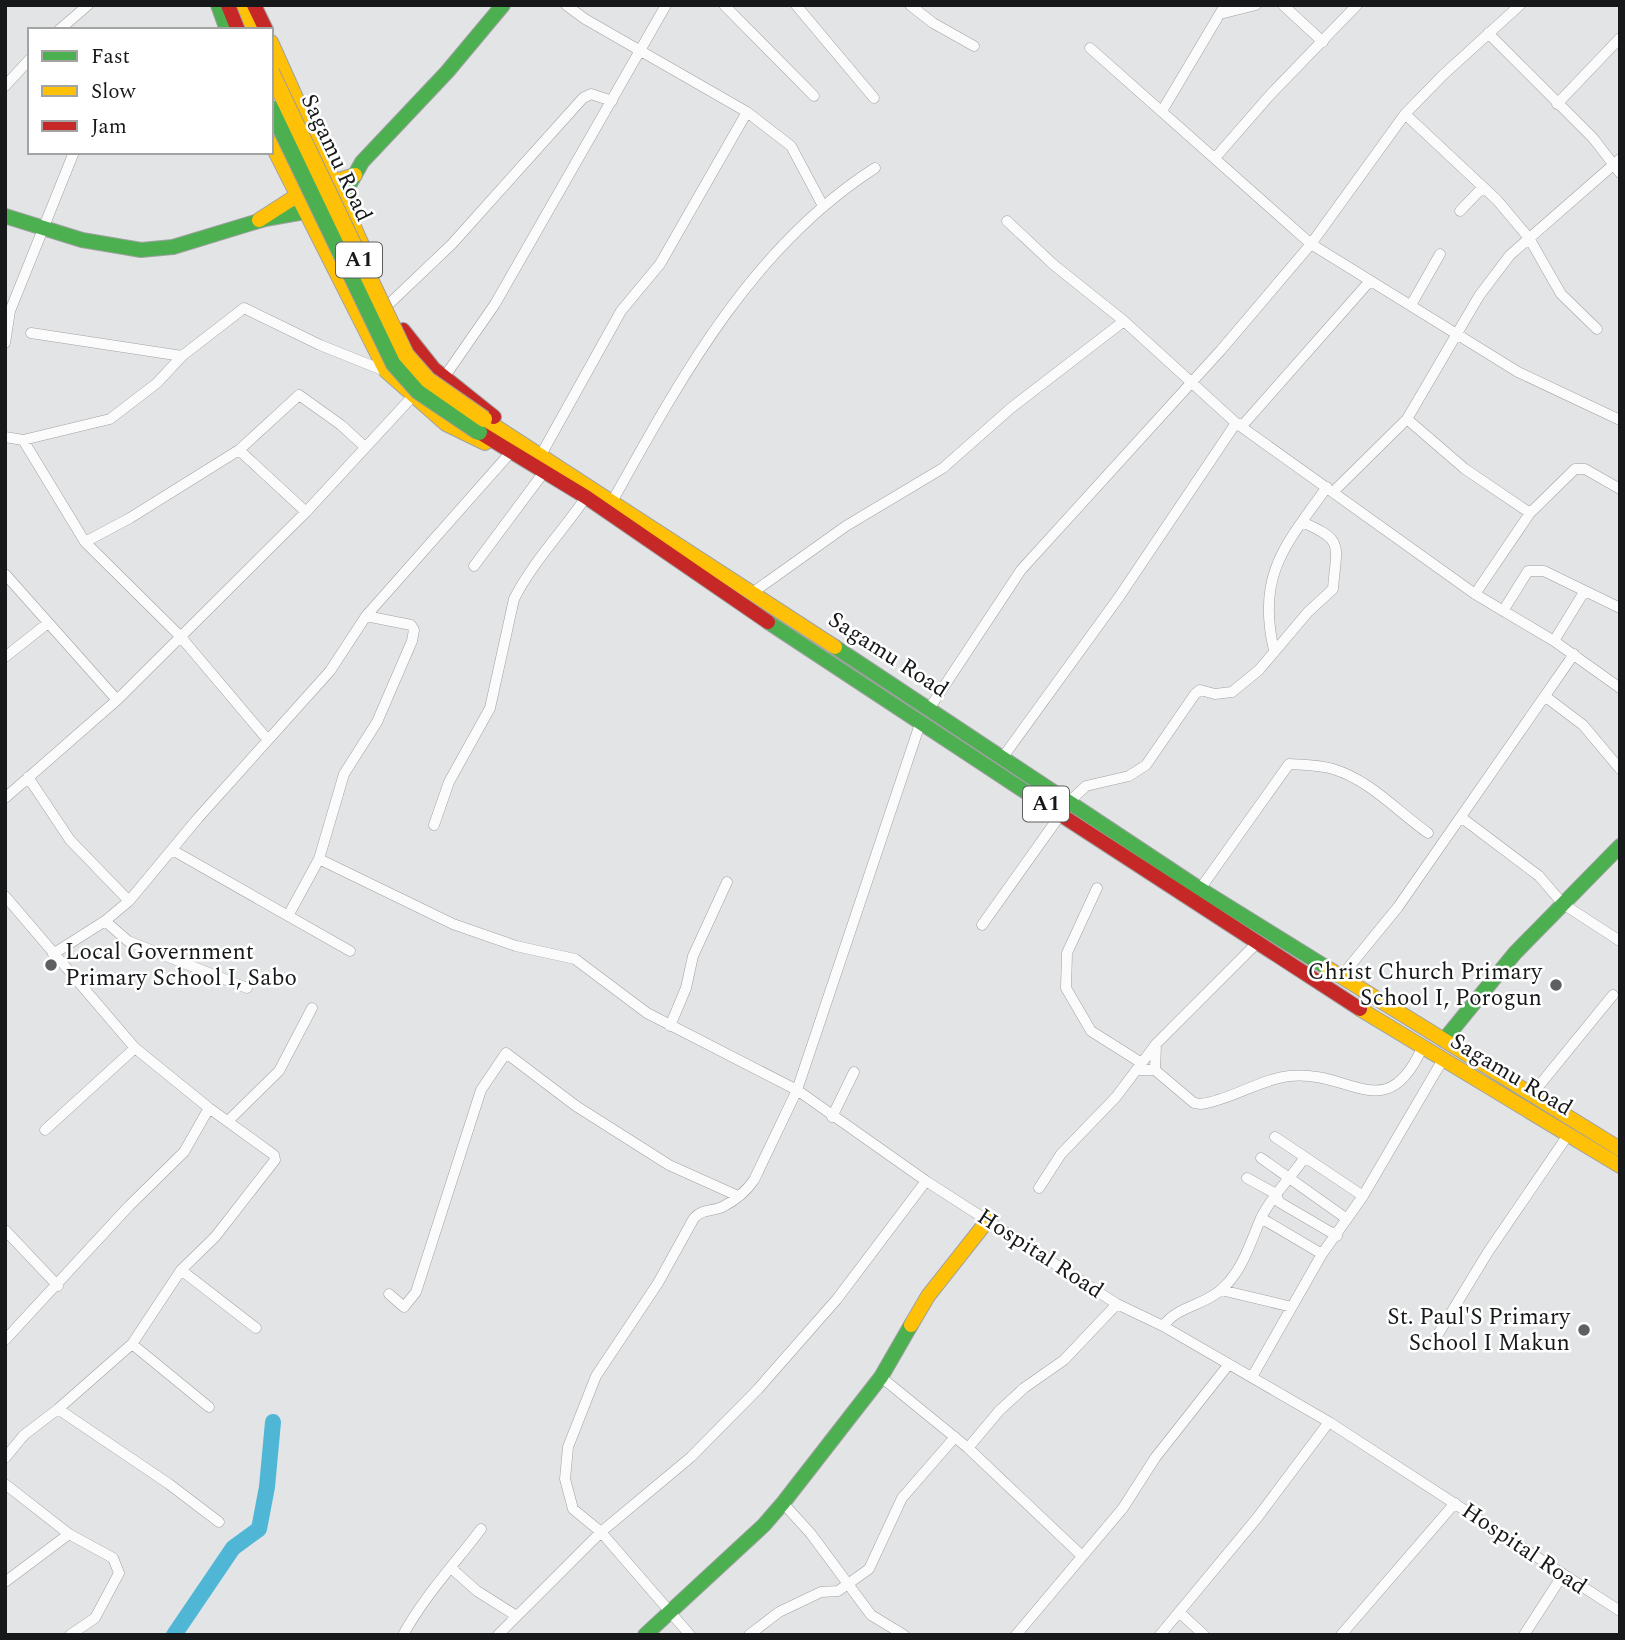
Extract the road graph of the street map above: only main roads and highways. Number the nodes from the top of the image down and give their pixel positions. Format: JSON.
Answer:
{"nodes":[{"id":1,"x":218,"y":5,"type":"edge"},
{"id":2,"x":228,"y":5,"type":"edge"},
{"id":3,"x":503,"y":5,"type":"edge"},
{"id":4,"x":257,"y":7,"type":"edge"},
{"id":5,"x":226,"y":28,"type":"edge"},
{"id":6,"x":237,"y":28,"type":"edge"},
{"id":7,"x":254,"y":28,"type":"edge"},
{"id":8,"x":265,"y":28,"type":"edge"},
{"id":9,"x":273,"y":46,"type":"edge"},
{"id":10,"x":273,"y":76,"type":"edge"},
{"id":11,"x":273,"y":112,"type":"edge"},
{"id":12,"x":273,"y":147,"type":"edge"},
{"id":13,"x":355,"y":175,"type":"junction"},
{"id":14,"x":332,"y":178,"type":"junction"},
{"id":15,"x":296,"y":192,"type":"junction"},
{"id":16,"x":342,"y":198,"type":"junction"},
{"id":17,"x":306,"y":214,"type":"junction"},
{"id":18,"x":5,"y":216,"type":"edge"},
{"id":19,"x":258,"y":221,"type":"junction"},
{"id":20,"x":482,"y":425,"type":"junction"},
{"id":21,"x":504,"y":442,"type":"junction"},
{"id":22,"x":925,"y":715,"type":"junction"},
{"id":23,"x":1065,"y":808,"type":"junction"},
{"id":24,"x":1620,"y":846,"type":"edge"},
{"id":25,"x":1392,"y":1009,"type":"junction"},
{"id":26,"x":1384,"y":1024,"type":"junction"},
{"id":27,"x":1444,"y":1040,"type":"junction"},
{"id":28,"x":1620,"y":1149,"type":"edge"},
{"id":29,"x":1620,"y":1166,"type":"edge"},
{"id":30,"x":988,"y":1220,"type":"road end"},
{"id":31,"x":645,"y":1635,"type":"edge"}],
"edges":[{"from":1,"to":5,"type":"main road"},
{"from":2,"to":6,"type":"main road"},
{"from":3,"to":13,"type":"main road"},
{"from":4,"to":7,"type":"main road"},
{"from":4,"to":8,"type":"main road"},
{"from":9,"to":14,"type":"main road"},
{"from":10,"to":20,"type":"main road","name":"Sagamu Road","number":"A1","bridge":true},
{"from":11,"to":20,"type":"main road","name":"Sagamu Road","number":"A1","bridge":true},
{"from":12,"to":15,"type":"main road"},
{"from":13,"to":14,"type":"main road"},
{"from":13,"to":16,"type":"main road"},
{"from":14,"to":15,"type":"main road"},
{"from":14,"to":16,"type":"main road"},
{"from":15,"to":17,"type":"main road"},
{"from":15,"to":19,"type":"main road"},
{"from":16,"to":17,"type":"main road"},
{"from":16,"to":21,"type":"main road"},
{"from":17,"to":19,"type":"main road"},
{"from":17,"to":21,"type":"main road"},
{"from":18,"to":19,"type":"main road"},
{"from":20,"to":21,"type":"main road","name":"Sagamu Road","number":"A1"},
{"from":21,"to":22,"type":"main road","name":"Sagamu Road","number":"A1"},
{"from":21,"to":22,"type":"main road","name":"Sagamu Road","number":"A1"},
{"from":22,"to":23,"type":"main road","name":"Sagamu Road","number":"A1"},
{"from":22,"to":23,"type":"main road","name":"Sagamu Road","number":"A1"},
{"from":23,"to":25,"type":"main road","name":"Sagamu Road","number":"A1"},
{"from":23,"to":26,"type":"main road","name":"Sagamu Road","number":"A1"},
{"from":24,"to":27,"type":"main road"},
{"from":25,"to":26,"type":"main road"},
{"from":25,"to":27,"type":"main road","name":"Sagamu Road","number":"A1"},
{"from":26,"to":29,"type":"main road","name":"Sagamu Road","number":"A1"},
{"from":27,"to":28,"type":"main road","name":"Sagamu Road","number":"A1"},
{"from":30,"to":31,"type":"main road"}]}
